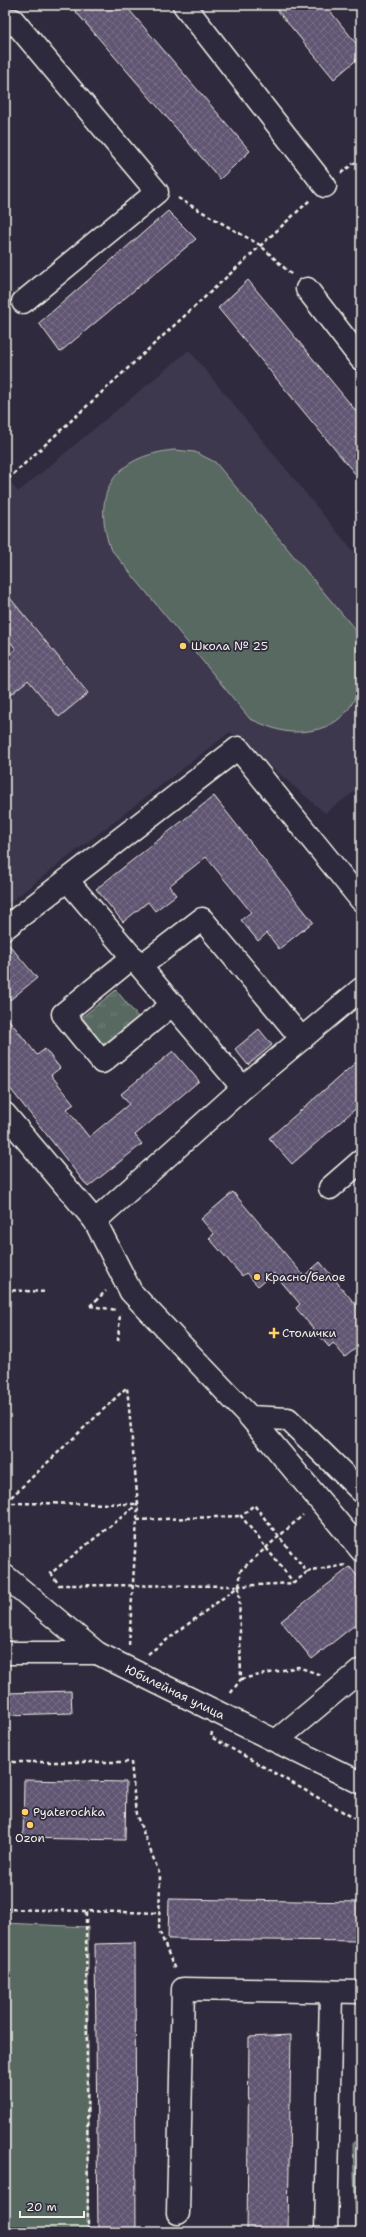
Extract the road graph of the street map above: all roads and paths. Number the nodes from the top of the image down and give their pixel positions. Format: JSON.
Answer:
{"nodes":[{"id":1,"x":184,"y":5,"type":"edge"},
{"id":2,"x":5,"y":26,"type":"edge"},
{"id":3,"x":361,"y":158,"type":"edge"},
{"id":4,"x":326,"y":186,"type":"junction"},
{"id":5,"x":156,"y":192,"type":"junction"},
{"id":6,"x":260,"y":245,"type":"junction"},
{"id":7,"x":307,"y":289,"type":"joint"},
{"id":8,"x":23,"y":302,"type":"dead end"},
{"id":9,"x":361,"y":359,"type":"edge"},
{"id":10,"x":8,"y":479,"type":"dead end"},
{"id":11,"x":68,"y":880,"type":"junction"},
{"id":12,"x":361,"y":900,"type":"edge"},
{"id":13,"x":5,"y":928,"type":"edge"},
{"id":14,"x":137,"y":961,"type":"junction"},
{"id":15,"x":361,"y":989,"type":"edge"},
{"id":16,"x":173,"y":1004,"type":"junction"},
{"id":17,"x":302,"y":1038,"type":"junction"},
{"id":18,"x":243,"y":1088,"type":"junction"},
{"id":19,"x":5,"y":1114,"type":"edge"},
{"id":20,"x":361,"y":1161,"type":"edge"},
{"id":21,"x":330,"y":1188,"type":"dead end"},
{"id":22,"x":96,"y":1221,"type":"junction"},
{"id":23,"x":5,"y":1290,"type":"edge"},
{"id":24,"x":47,"y":1292,"type":"dead end"},
{"id":25,"x":250,"y":1417,"type":"junction"},
{"id":26,"x":361,"y":1492,"type":"edge"},
{"id":27,"x":320,"y":1501,"type":"junction"},
{"id":28,"x":5,"y":1503,"type":"edge"},
{"id":29,"x":138,"y":1504,"type":"junction"},
{"id":30,"x":241,"y":1516,"type":"junction"},
{"id":31,"x":137,"y":1520,"type":"junction"},
{"id":32,"x":278,"y":1536,"type":"junction"},
{"id":33,"x":265,"y":1547,"type":"junction"},
{"id":34,"x":354,"y":1557,"type":"edge"},
{"id":35,"x":307,"y":1572,"type":"junction"},
{"id":36,"x":5,"y":1576,"type":"edge"},
{"id":37,"x":294,"y":1583,"type":"junction"},
{"id":38,"x":133,"y":1584,"type":"junction"},
{"id":39,"x":239,"y":1586,"type":"junction"},
{"id":40,"x":134,"y":1650,"type":"dead end"},
{"id":41,"x":5,"y":1653,"type":"edge"},
{"id":42,"x":97,"y":1653,"type":"junction"},
{"id":43,"x":146,"y":1656,"type":"dead end"},
{"id":44,"x":361,"y":1670,"type":"edge"},
{"id":45,"x":323,"y":1676,"type":"dead end"},
{"id":46,"x":242,"y":1679,"type":"junction"},
{"id":47,"x":217,"y":1713,"type":"junction"},
{"id":48,"x":276,"y":1741,"type":"junction"},
{"id":49,"x":5,"y":1762,"type":"edge"},
{"id":50,"x":361,"y":1783,"type":"edge"},
{"id":51,"x":361,"y":1822,"type":"edge"},
{"id":52,"x":5,"y":1909,"type":"edge"},
{"id":53,"x":86,"y":1912,"type":"junction"},
{"id":54,"x":160,"y":1914,"type":"junction"},
{"id":55,"x":183,"y":1989,"type":"junction"},
{"id":56,"x":331,"y":1992,"type":"junction"},
{"id":57,"x":361,"y":1992,"type":"edge"},
{"id":58,"x":178,"y":2213,"type":"dead end"},
{"id":59,"x":88,"y":2232,"type":"edge"},
{"id":60,"x":326,"y":2232,"type":"edge"}],
"edges":[{"from":1,"to":4,"type":"street"},
{"from":2,"to":5,"type":"street"},
{"from":3,"to":4,"type":"path"},
{"from":4,"to":6,"type":"path"},
{"from":5,"to":6,"type":"path"},
{"from":5,"to":8,"type":"street"},
{"from":6,"to":7,"type":"path"},
{"from":6,"to":10,"type":"path"},
{"from":7,"to":9,"type":"street"},
{"from":11,"to":12,"type":"street"},
{"from":11,"to":13,"type":"street"},
{"from":11,"to":14,"type":"street"},
{"from":14,"to":16,"type":"street"},
{"from":14,"to":16,"type":"street"},
{"from":14,"to":17,"type":"street"},
{"from":15,"to":17,"type":"street"},
{"from":16,"to":18,"type":"street"},
{"from":17,"to":18,"type":"street"},
{"from":18,"to":22,"type":"street"},
{"from":19,"to":22,"type":"street"},
{"from":20,"to":21,"type":"street"},
{"from":22,"to":25,"type":"street"},
{"from":23,"to":24,"type":"path"},
{"from":25,"to":26,"type":"street"},
{"from":25,"to":27,"type":"street"},
{"from":27,"to":32,"type":"path"},
{"from":27,"to":34,"type":"street"},
{"from":28,"to":29,"type":"path"},
{"from":28,"to":29,"type":"path"},
{"from":29,"to":31,"type":"path"},
{"from":29,"to":38,"type":"path"},
{"from":30,"to":31,"type":"path"},
{"from":30,"to":32,"type":"path"},
{"from":30,"to":33,"type":"path"},
{"from":31,"to":38,"type":"path"},
{"from":32,"to":33,"type":"path"},
{"from":32,"to":35,"type":"path"},
{"from":33,"to":37,"type":"path"},
{"from":33,"to":39,"type":"path"},
{"from":34,"to":35,"type":"path"},
{"from":35,"to":37,"type":"path"},
{"from":36,"to":42,"type":"street","name":"Юбилейная улица"},
{"from":37,"to":39,"type":"path"},
{"from":38,"to":39,"type":"path"},
{"from":38,"to":40,"type":"path"},
{"from":39,"to":43,"type":"path"},
{"from":39,"to":46,"type":"path"},
{"from":41,"to":42,"type":"street"},
{"from":42,"to":47,"type":"street","name":"Юбилейная улица"},
{"from":44,"to":48,"type":"street"},
{"from":45,"to":46,"type":"path"},
{"from":46,"to":47,"type":"path"},
{"from":47,"to":48,"type":"street","name":"Юбилейная улица"},
{"from":47,"to":51,"type":"path"},
{"from":48,"to":50,"type":"street","name":"Юбилейная улица"},
{"from":49,"to":54,"type":"path"},
{"from":52,"to":53,"type":"path"},
{"from":53,"to":54,"type":"path"},
{"from":53,"to":59,"type":"path"},
{"from":54,"to":55,"type":"path"},
{"from":55,"to":56,"type":"street"},
{"from":55,"to":58,"type":"street"},
{"from":56,"to":57,"type":"street"},
{"from":56,"to":60,"type":"street"}]}
